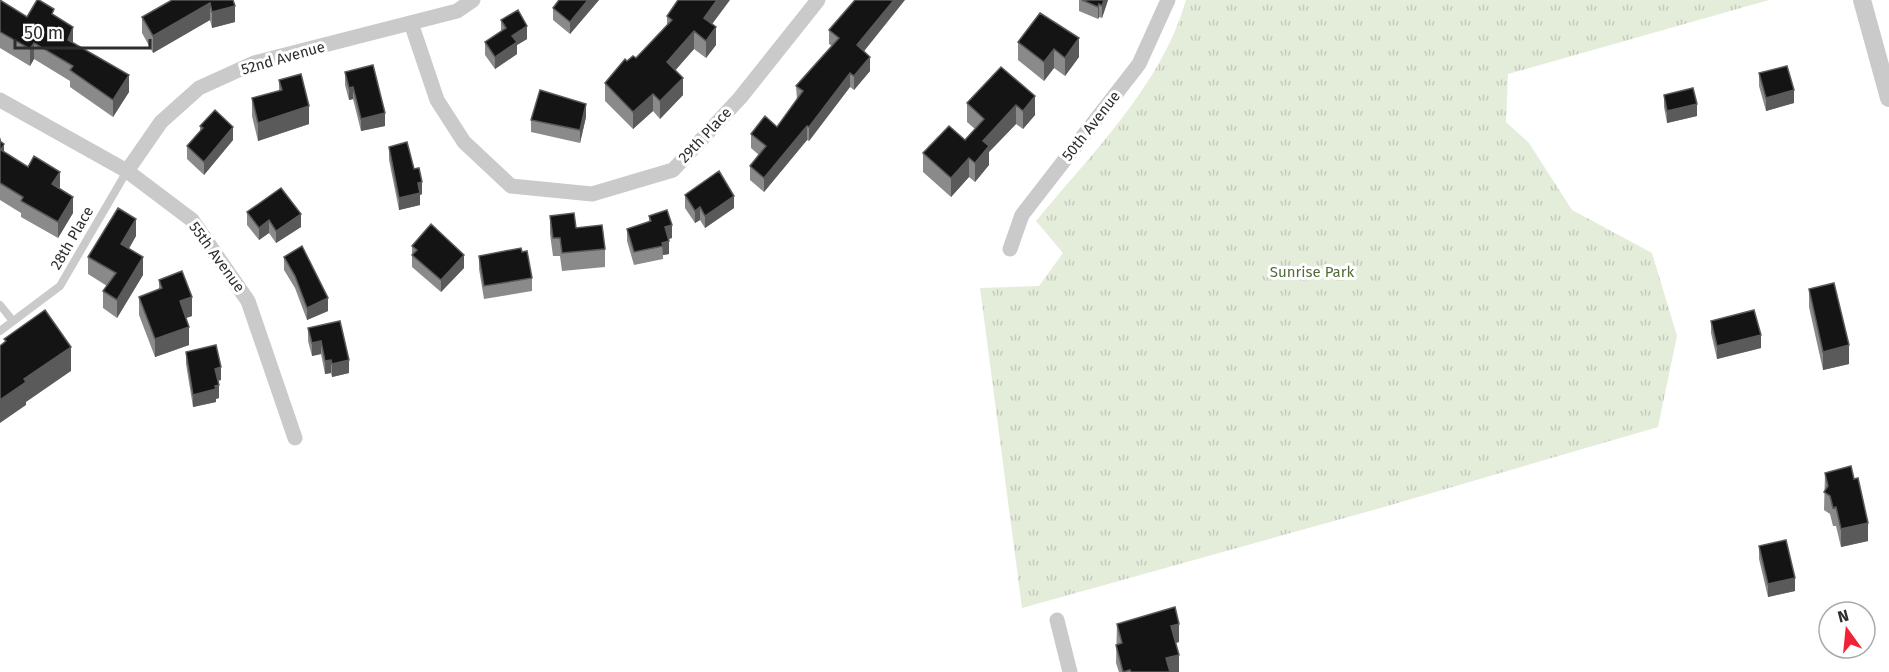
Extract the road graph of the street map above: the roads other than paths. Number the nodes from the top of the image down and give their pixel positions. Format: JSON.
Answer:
{"nodes":[{"id":1,"x":473,"y":0,"type":"edge"},
{"id":2,"x":818,"y":0,"type":"edge"},
{"id":3,"x":1168,"y":0,"type":"edge"},
{"id":4,"x":1862,"y":0,"type":"edge"},
{"id":5,"x":411,"y":23,"type":"junction"},
{"id":6,"x":1889,"y":98,"type":"edge"},
{"id":7,"x":0,"y":100,"type":"edge"},
{"id":8,"x":128,"y":171,"type":"junction"},
{"id":9,"x":1010,"y":249,"type":"dead end"},
{"id":10,"x":0,"y":304,"type":"edge"},
{"id":11,"x":14,"y":321,"type":"junction"},
{"id":12,"x":0,"y":331,"type":"edge"},
{"id":13,"x":295,"y":438,"type":"dead end"},
{"id":14,"x":1057,"y":620,"type":"dead end"},
{"id":15,"x":1070,"y":672,"type":"edge"}],
"edges":[{"from":1,"to":5,"type":"street","name":"52nd Avenue"},
{"from":2,"to":5,"type":"street","name":"29th Place"},
{"from":3,"to":9,"type":"street","name":"50th Avenue"},
{"from":4,"to":6,"type":"street"},
{"from":5,"to":8,"type":"street","name":"52nd Avenue"},
{"from":7,"to":8,"type":"street","name":"55th Avenue"},
{"from":8,"to":11,"type":"lane","name":"28th Place"},
{"from":8,"to":13,"type":"street","name":"55th Avenue"},
{"from":10,"to":11,"type":"lane"},
{"from":11,"to":12,"type":"lane","name":"28th Place"},
{"from":14,"to":15,"type":"street"}]}
